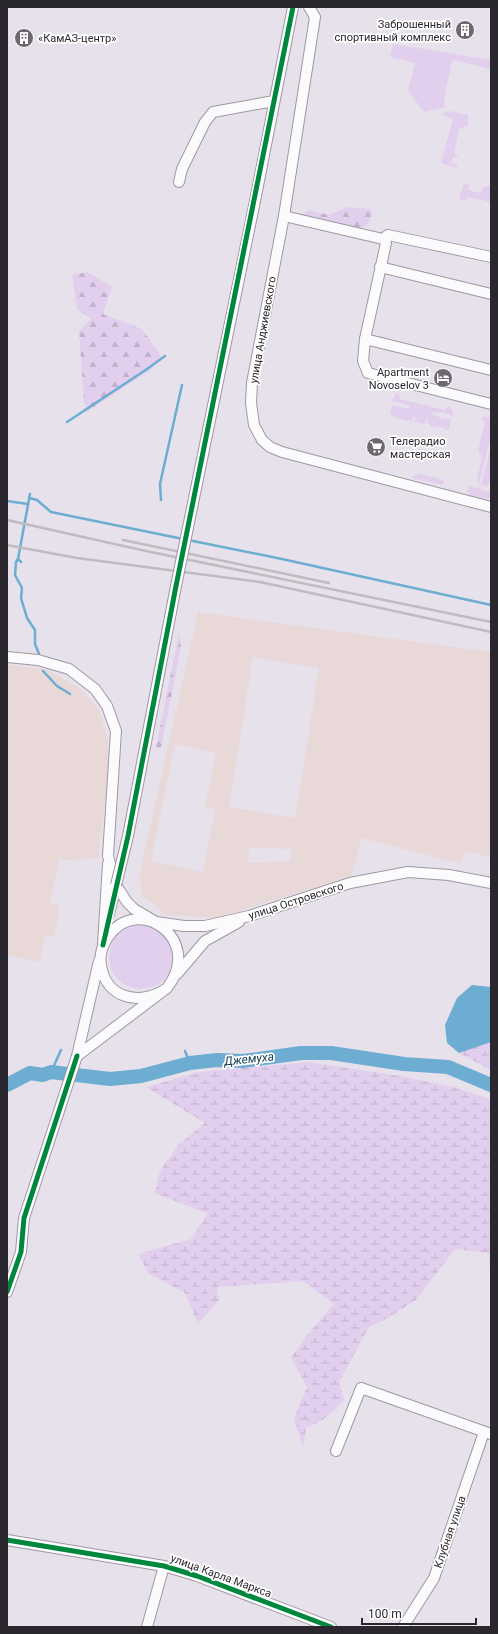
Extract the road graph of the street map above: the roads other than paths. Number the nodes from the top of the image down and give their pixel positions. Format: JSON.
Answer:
{"nodes":[{"id":1,"x":293,"y":7,"type":"edge"},
{"id":2,"x":309,"y":7,"type":"edge"},
{"id":3,"x":274,"y":101,"type":"junction"},
{"id":4,"x":180,"y":182,"type":"dead end"},
{"id":5,"x":284,"y":216,"type":"junction"},
{"id":6,"x":383,"y":239,"type":"junction"},
{"id":7,"x":491,"y":257,"type":"edge"},
{"id":8,"x":380,"y":267,"type":"junction"},
{"id":9,"x":491,"y":294,"type":"edge"},
{"id":10,"x":365,"y":339,"type":"junction"},
{"id":11,"x":491,"y":370,"type":"edge"},
{"id":12,"x":491,"y":404,"type":"edge"},
{"id":13,"x":491,"y":507,"type":"edge"},
{"id":14,"x":7,"y":657,"type":"edge"},
{"id":15,"x":108,"y":856,"type":"junction"},
{"id":16,"x":491,"y":883,"type":"edge"},
{"id":17,"x":116,"y":885,"type":"junction"},
{"id":18,"x":249,"y":916,"type":"junction"},
{"id":19,"x":156,"y":922,"type":"junction"},
{"id":20,"x":102,"y":948,"type":"junction"},
{"id":21,"x":169,"y":985,"type":"junction"},
{"id":22,"x":76,"y":1058,"type":"junction"},
{"id":23,"x":7,"y":1292,"type":"edge"},
{"id":24,"x":488,"y":1433,"type":"edge"},
{"id":25,"x":336,"y":1451,"type":"dead end"},
{"id":26,"x":7,"y":1540,"type":"edge"},
{"id":27,"x":164,"y":1566,"type":"junction"},
{"id":28,"x":147,"y":1627,"type":"edge"},
{"id":29,"x":331,"y":1627,"type":"edge"},
{"id":30,"x":403,"y":1627,"type":"edge"}],
"edges":[{"from":1,"to":3,"type":"street"},
{"from":2,"to":5,"type":"street","name":"улица Анджиевского"},
{"from":3,"to":4,"type":"street"},
{"from":3,"to":17,"type":"street","bridge":true},
{"from":5,"to":6,"type":"street"},
{"from":5,"to":13,"type":"street","name":"улица Анджиевского"},
{"from":6,"to":7,"type":"street"},
{"from":6,"to":8,"type":"street"},
{"from":8,"to":9,"type":"street"},
{"from":8,"to":10,"type":"street"},
{"from":10,"to":11,"type":"street"},
{"from":10,"to":12,"type":"street"},
{"from":14,"to":15,"type":"street"},
{"from":15,"to":17,"type":"street"},
{"from":15,"to":20,"type":"street"},
{"from":16,"to":18,"type":"street","name":"улица Островского"},
{"from":17,"to":19,"type":"street","name":"улица Островского"},
{"from":17,"to":20,"type":"street"},
{"from":18,"to":19,"type":"street","name":"улица Островского"},
{"from":18,"to":21,"type":"street"},
{"from":19,"to":20,"type":"street"},
{"from":19,"to":21,"type":"street"},
{"from":20,"to":21,"type":"street"},
{"from":20,"to":22,"type":"street"},
{"from":21,"to":22,"type":"street"},
{"from":22,"to":23,"type":"street"},
{"from":24,"to":25,"type":"street"},
{"from":24,"to":30,"type":"street","name":"Клубная улица"},
{"from":26,"to":27,"type":"street","name":"улица Карла Маркса"},
{"from":27,"to":28,"type":"street"},
{"from":27,"to":29,"type":"street","name":"улица Карла Маркса"}]}
